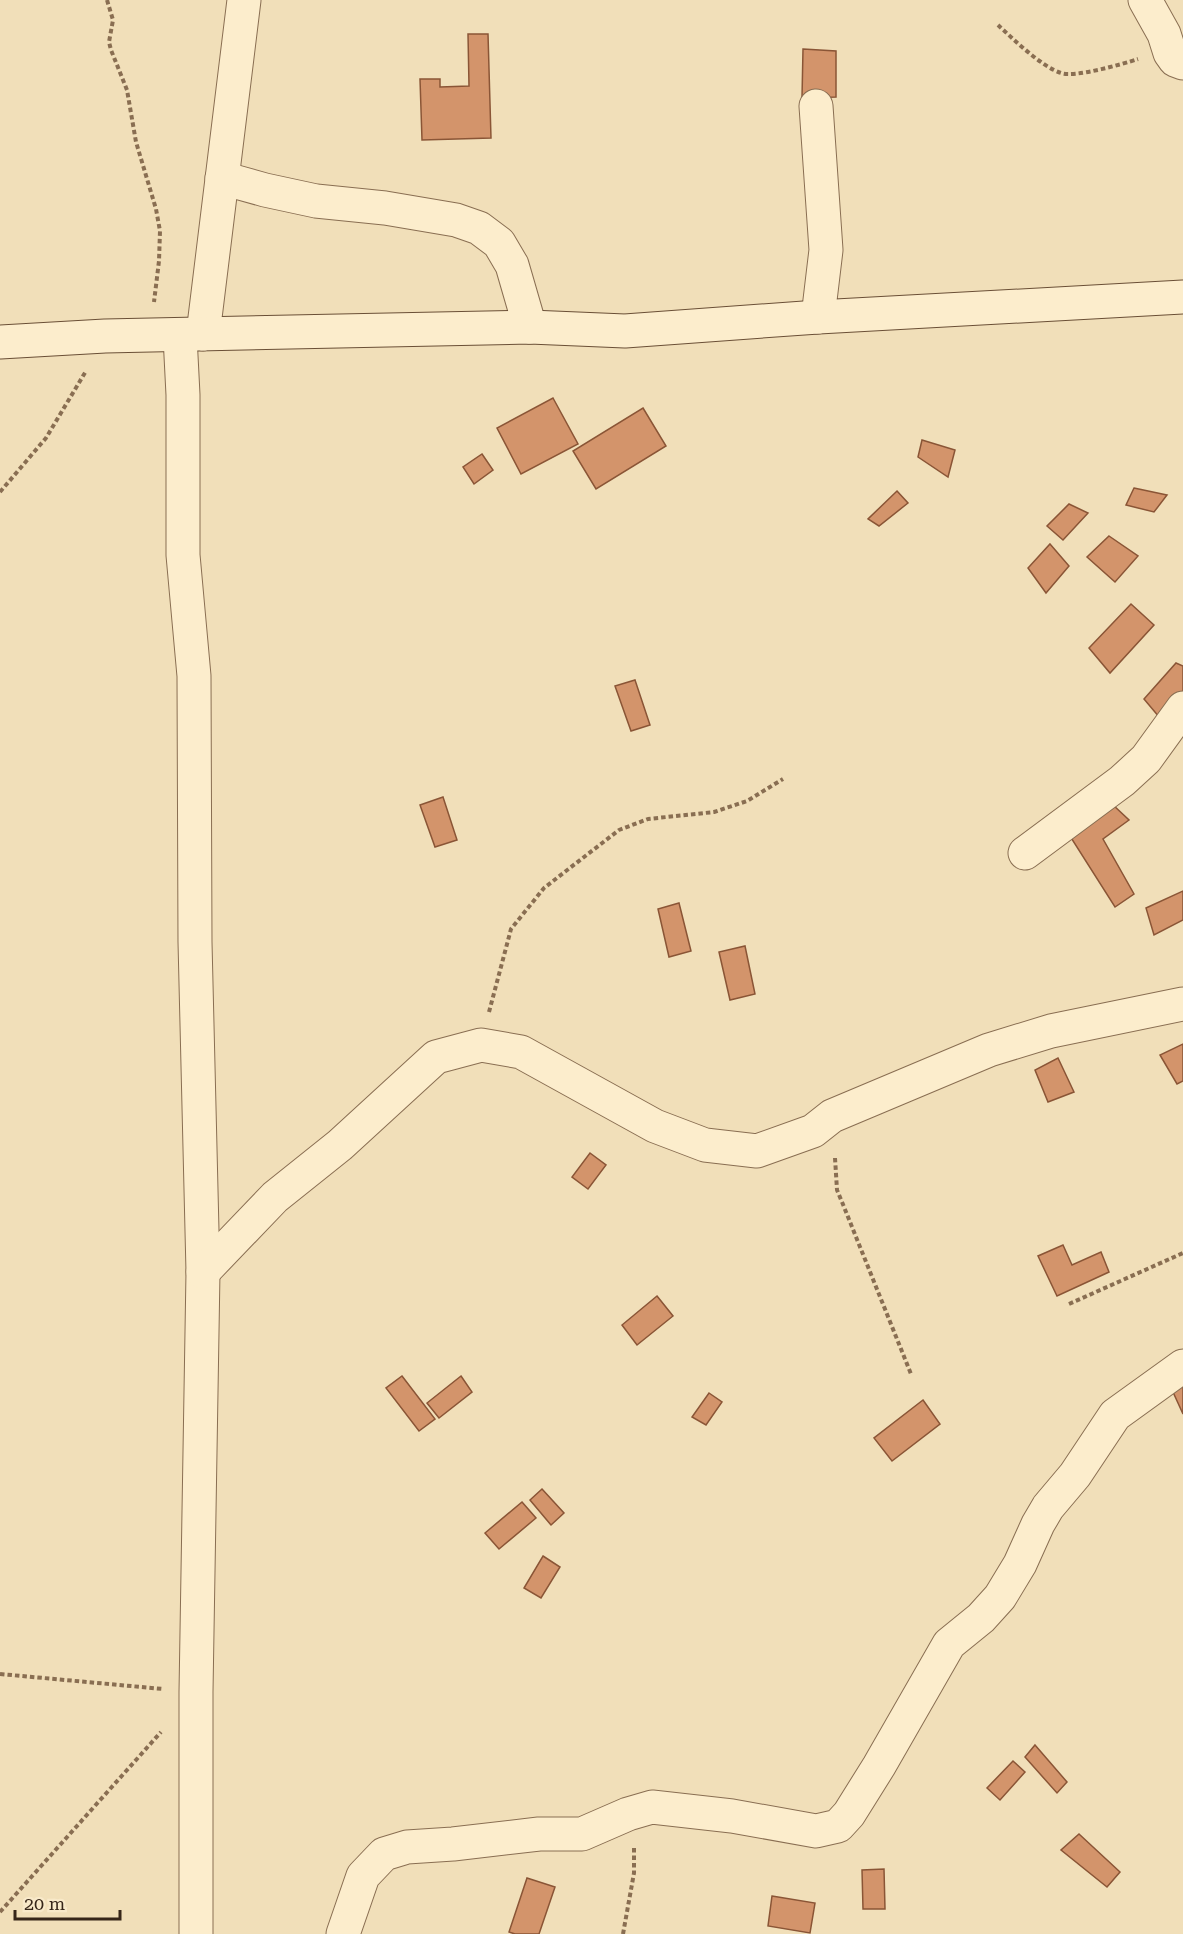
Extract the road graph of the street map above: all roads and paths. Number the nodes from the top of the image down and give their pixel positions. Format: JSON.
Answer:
{"nodes":[{"id":1,"x":107,"y":0,"type":"edge"},
{"id":2,"x":244,"y":0,"type":"edge"},
{"id":3,"x":1145,"y":0,"type":"edge"},
{"id":4,"x":998,"y":25,"type":"dead end"},
{"id":5,"x":1175,"y":55,"type":"edge"},
{"id":6,"x":816,"y":106,"type":"dead end"},
{"id":7,"x":222,"y":178,"type":"junction"},
{"id":8,"x":1183,"y":297,"type":"edge"},
{"id":9,"x":818,"y":317,"type":"junction"},
{"id":10,"x":530,"y":327,"type":"junction"},
{"id":11,"x":179,"y":335,"type":"junction"},
{"id":12,"x":105,"y":336,"type":"junction"},
{"id":13,"x":0,"y":342,"type":"edge"},
{"id":14,"x":0,"y":492,"type":"edge"},
{"id":15,"x":1183,"y":708,"type":"edge"},
{"id":16,"x":783,"y":779,"type":"dead end"},
{"id":17,"x":1025,"y":853,"type":"dead end"},
{"id":18,"x":1183,"y":1004,"type":"edge"},
{"id":19,"x":481,"y":1045,"type":"junction"},
{"id":20,"x":832,"y":1116,"type":"junction"},
{"id":21,"x":1183,"y":1253,"type":"edge"},
{"id":22,"x":203,"y":1272,"type":"junction"},
{"id":23,"x":1069,"y":1304,"type":"dead end"},
{"id":24,"x":1183,"y":1366,"type":"edge"},
{"id":25,"x":911,"y":1374,"type":"dead end"},
{"id":26,"x":0,"y":1674,"type":"edge"},
{"id":27,"x":196,"y":1692,"type":"junction"},
{"id":28,"x":628,"y":1814,"type":"junction"},
{"id":29,"x":0,"y":1912,"type":"edge"},
{"id":30,"x":196,"y":1934,"type":"edge"},
{"id":31,"x":343,"y":1934,"type":"edge"},
{"id":32,"x":623,"y":1934,"type":"edge"}],
"edges":[{"from":1,"to":11,"type":"path"},
{"from":2,"to":7,"type":"street"},
{"from":3,"to":5,"type":"street"},
{"from":4,"to":5,"type":"path"},
{"from":6,"to":9,"type":"street"},
{"from":7,"to":10,"type":"street"},
{"from":7,"to":11,"type":"street"},
{"from":8,"to":9,"type":"street"},
{"from":9,"to":10,"type":"street"},
{"from":10,"to":11,"type":"street"},
{"from":11,"to":12,"type":"street"},
{"from":11,"to":22,"type":"street"},
{"from":12,"to":13,"type":"street"},
{"from":12,"to":14,"type":"path"},
{"from":15,"to":17,"type":"street"},
{"from":16,"to":19,"type":"path"},
{"from":18,"to":20,"type":"street"},
{"from":19,"to":20,"type":"street"},
{"from":19,"to":22,"type":"street"},
{"from":20,"to":25,"type":"path"},
{"from":21,"to":23,"type":"path"},
{"from":22,"to":27,"type":"street"},
{"from":24,"to":28,"type":"street"},
{"from":26,"to":27,"type":"path"},
{"from":27,"to":29,"type":"path"},
{"from":27,"to":30,"type":"street"},
{"from":28,"to":31,"type":"street"},
{"from":28,"to":32,"type":"path"}]}
